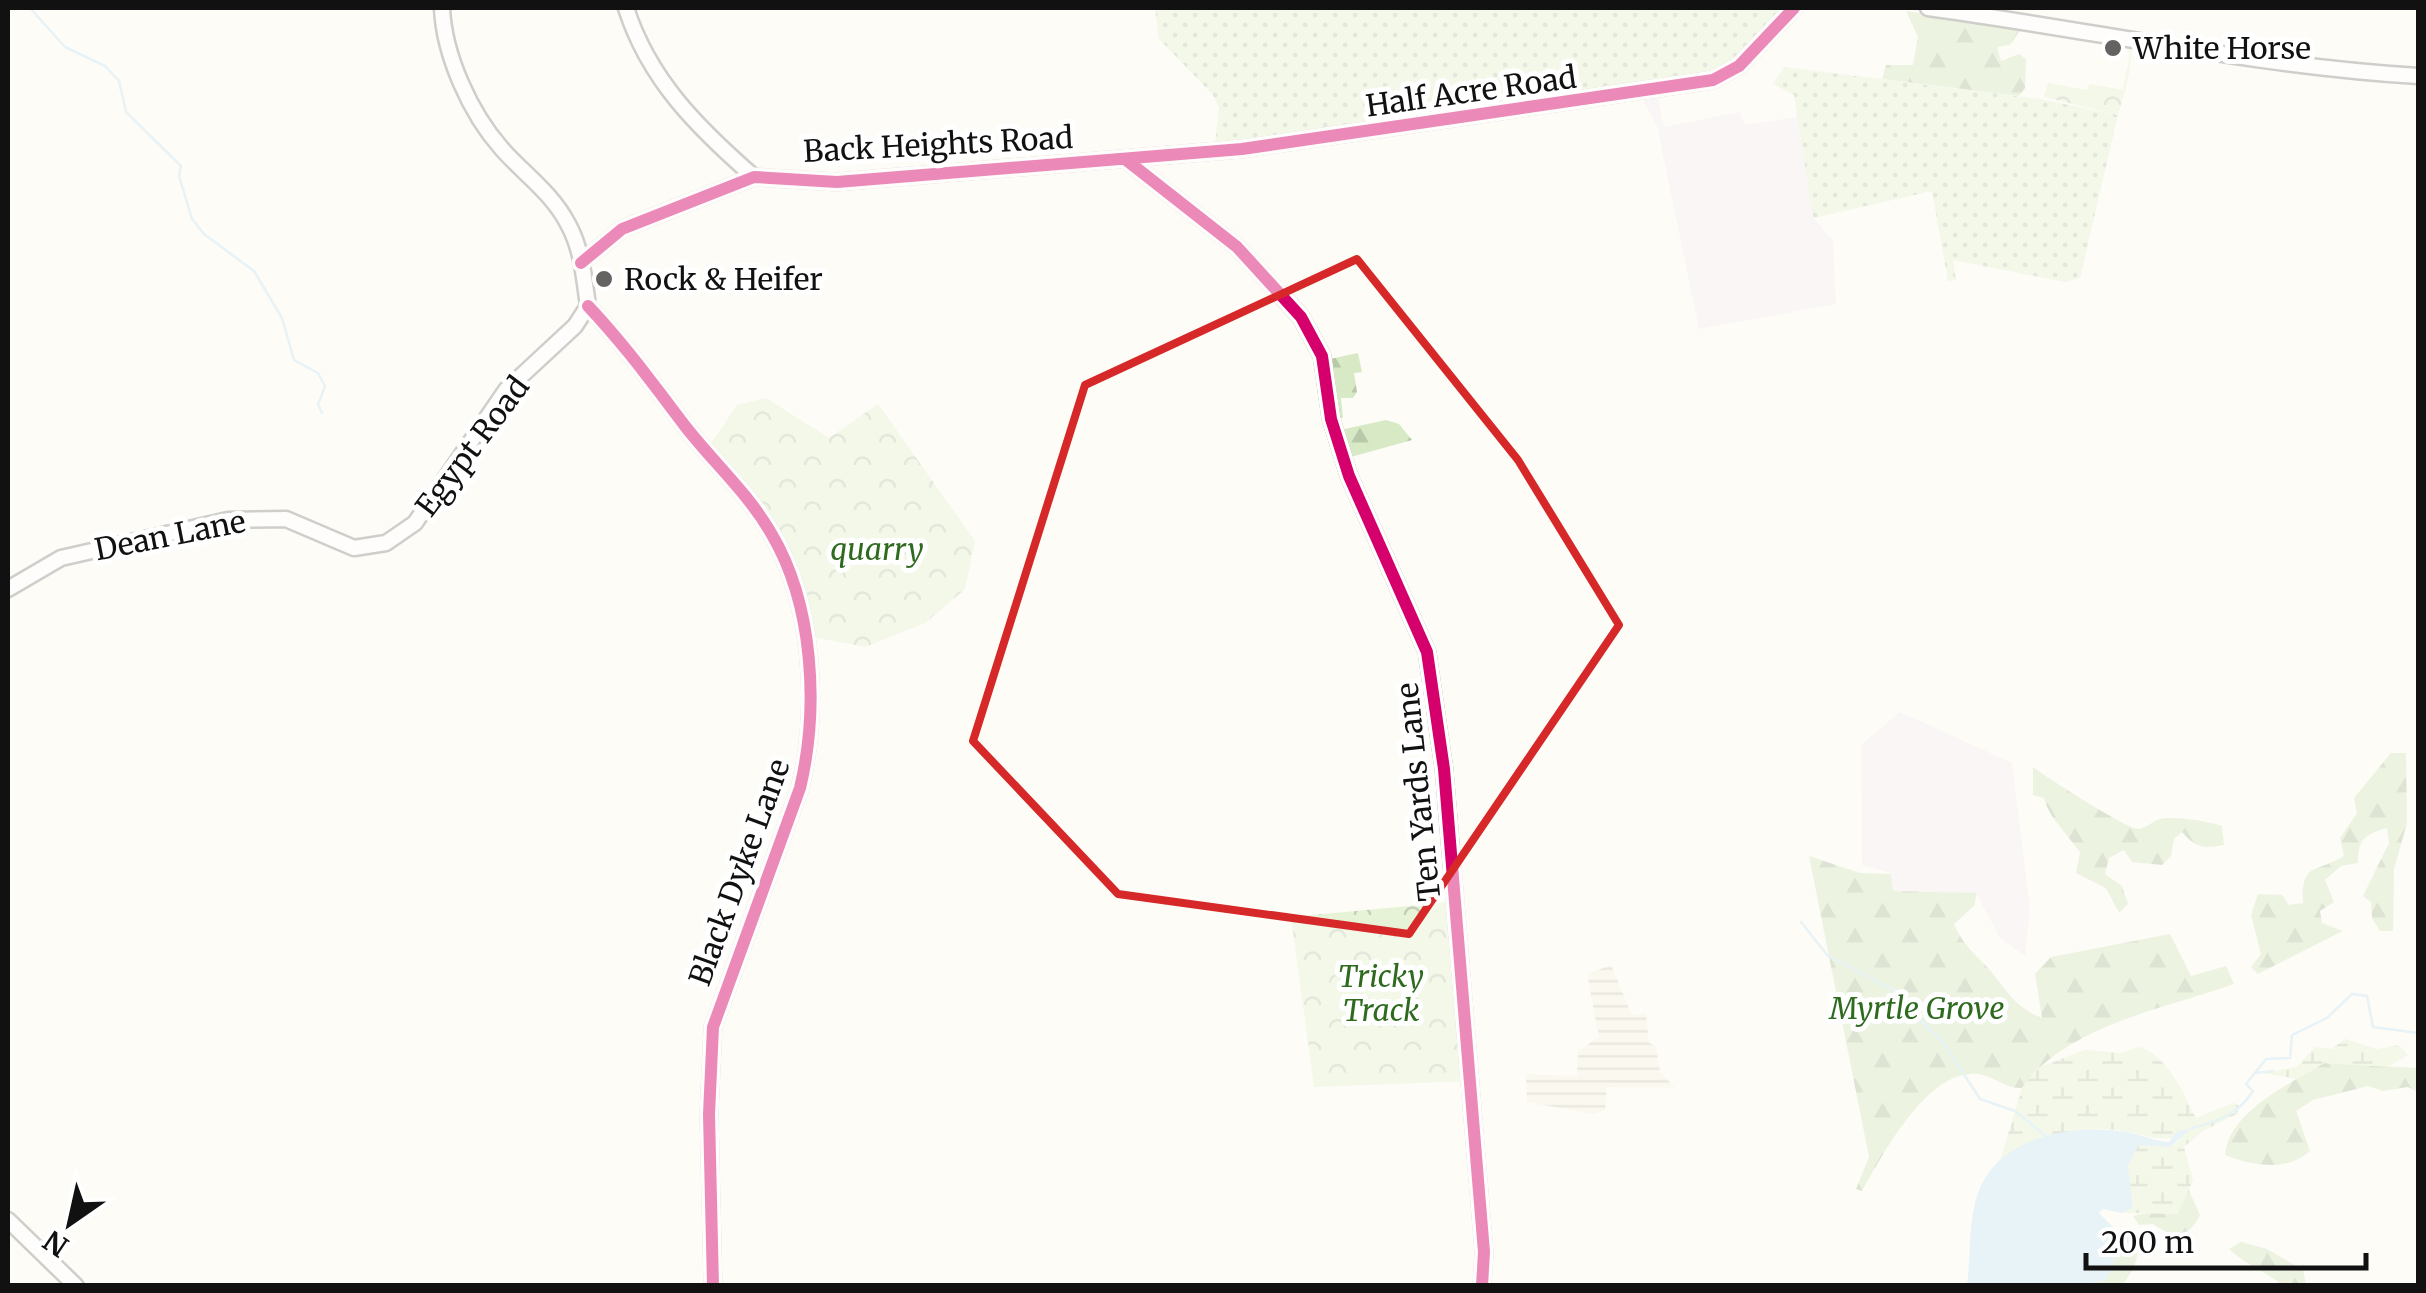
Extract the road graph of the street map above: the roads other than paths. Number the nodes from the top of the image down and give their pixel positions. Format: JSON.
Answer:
{"nodes":[{"id":1,"x":442,"y":8,"type":"edge"},
{"id":2,"x":626,"y":8,"type":"edge"},
{"id":3,"x":1794,"y":8,"type":"edge"},
{"id":4,"x":1928,"y":8,"type":"edge"},
{"id":5,"x":2418,"y":76,"type":"edge"},
{"id":6,"x":1163,"y":154,"type":"junction"},
{"id":7,"x":1125,"y":159,"type":"junction"},
{"id":8,"x":754,"y":177,"type":"junction"},
{"id":9,"x":1154,"y":179,"type":"junction"},
{"id":10,"x":581,"y":264,"type":"junction"},
{"id":11,"x":588,"y":306,"type":"junction"},
{"id":12,"x":337,"y":543,"type":"joint"},
{"id":13,"x":8,"y":589,"type":"edge"},
{"id":14,"x":8,"y":1220,"type":"edge"},
{"id":15,"x":76,"y":1286,"type":"edge"},
{"id":16,"x":713,"y":1286,"type":"edge"},
{"id":17,"x":1482,"y":1286,"type":"edge"}],
"edges":[{"from":1,"to":10,"type":"street"},
{"from":2,"to":8,"type":"street"},
{"from":3,"to":6,"type":"street","name":"Half Acre Road"},
{"from":4,"to":5,"type":"street"},
{"from":6,"to":7,"type":"street","name":"Half Acre Road"},
{"from":6,"to":9,"type":"street"},
{"from":7,"to":8,"type":"street","name":"Back Heights Road"},
{"from":7,"to":9,"type":"street","name":"Ten Yards Lane"},
{"from":8,"to":10,"type":"street"},
{"from":9,"to":17,"type":"street","name":"Ten Yards Lane"},
{"from":10,"to":11,"type":"street"},
{"from":11,"to":12,"type":"street","name":"Egypt Road"},
{"from":11,"to":16,"type":"street","name":"Black Dyke Lane"},
{"from":12,"to":13,"type":"street","name":"Dean Lane"},
{"from":14,"to":15,"type":"street"}]}
